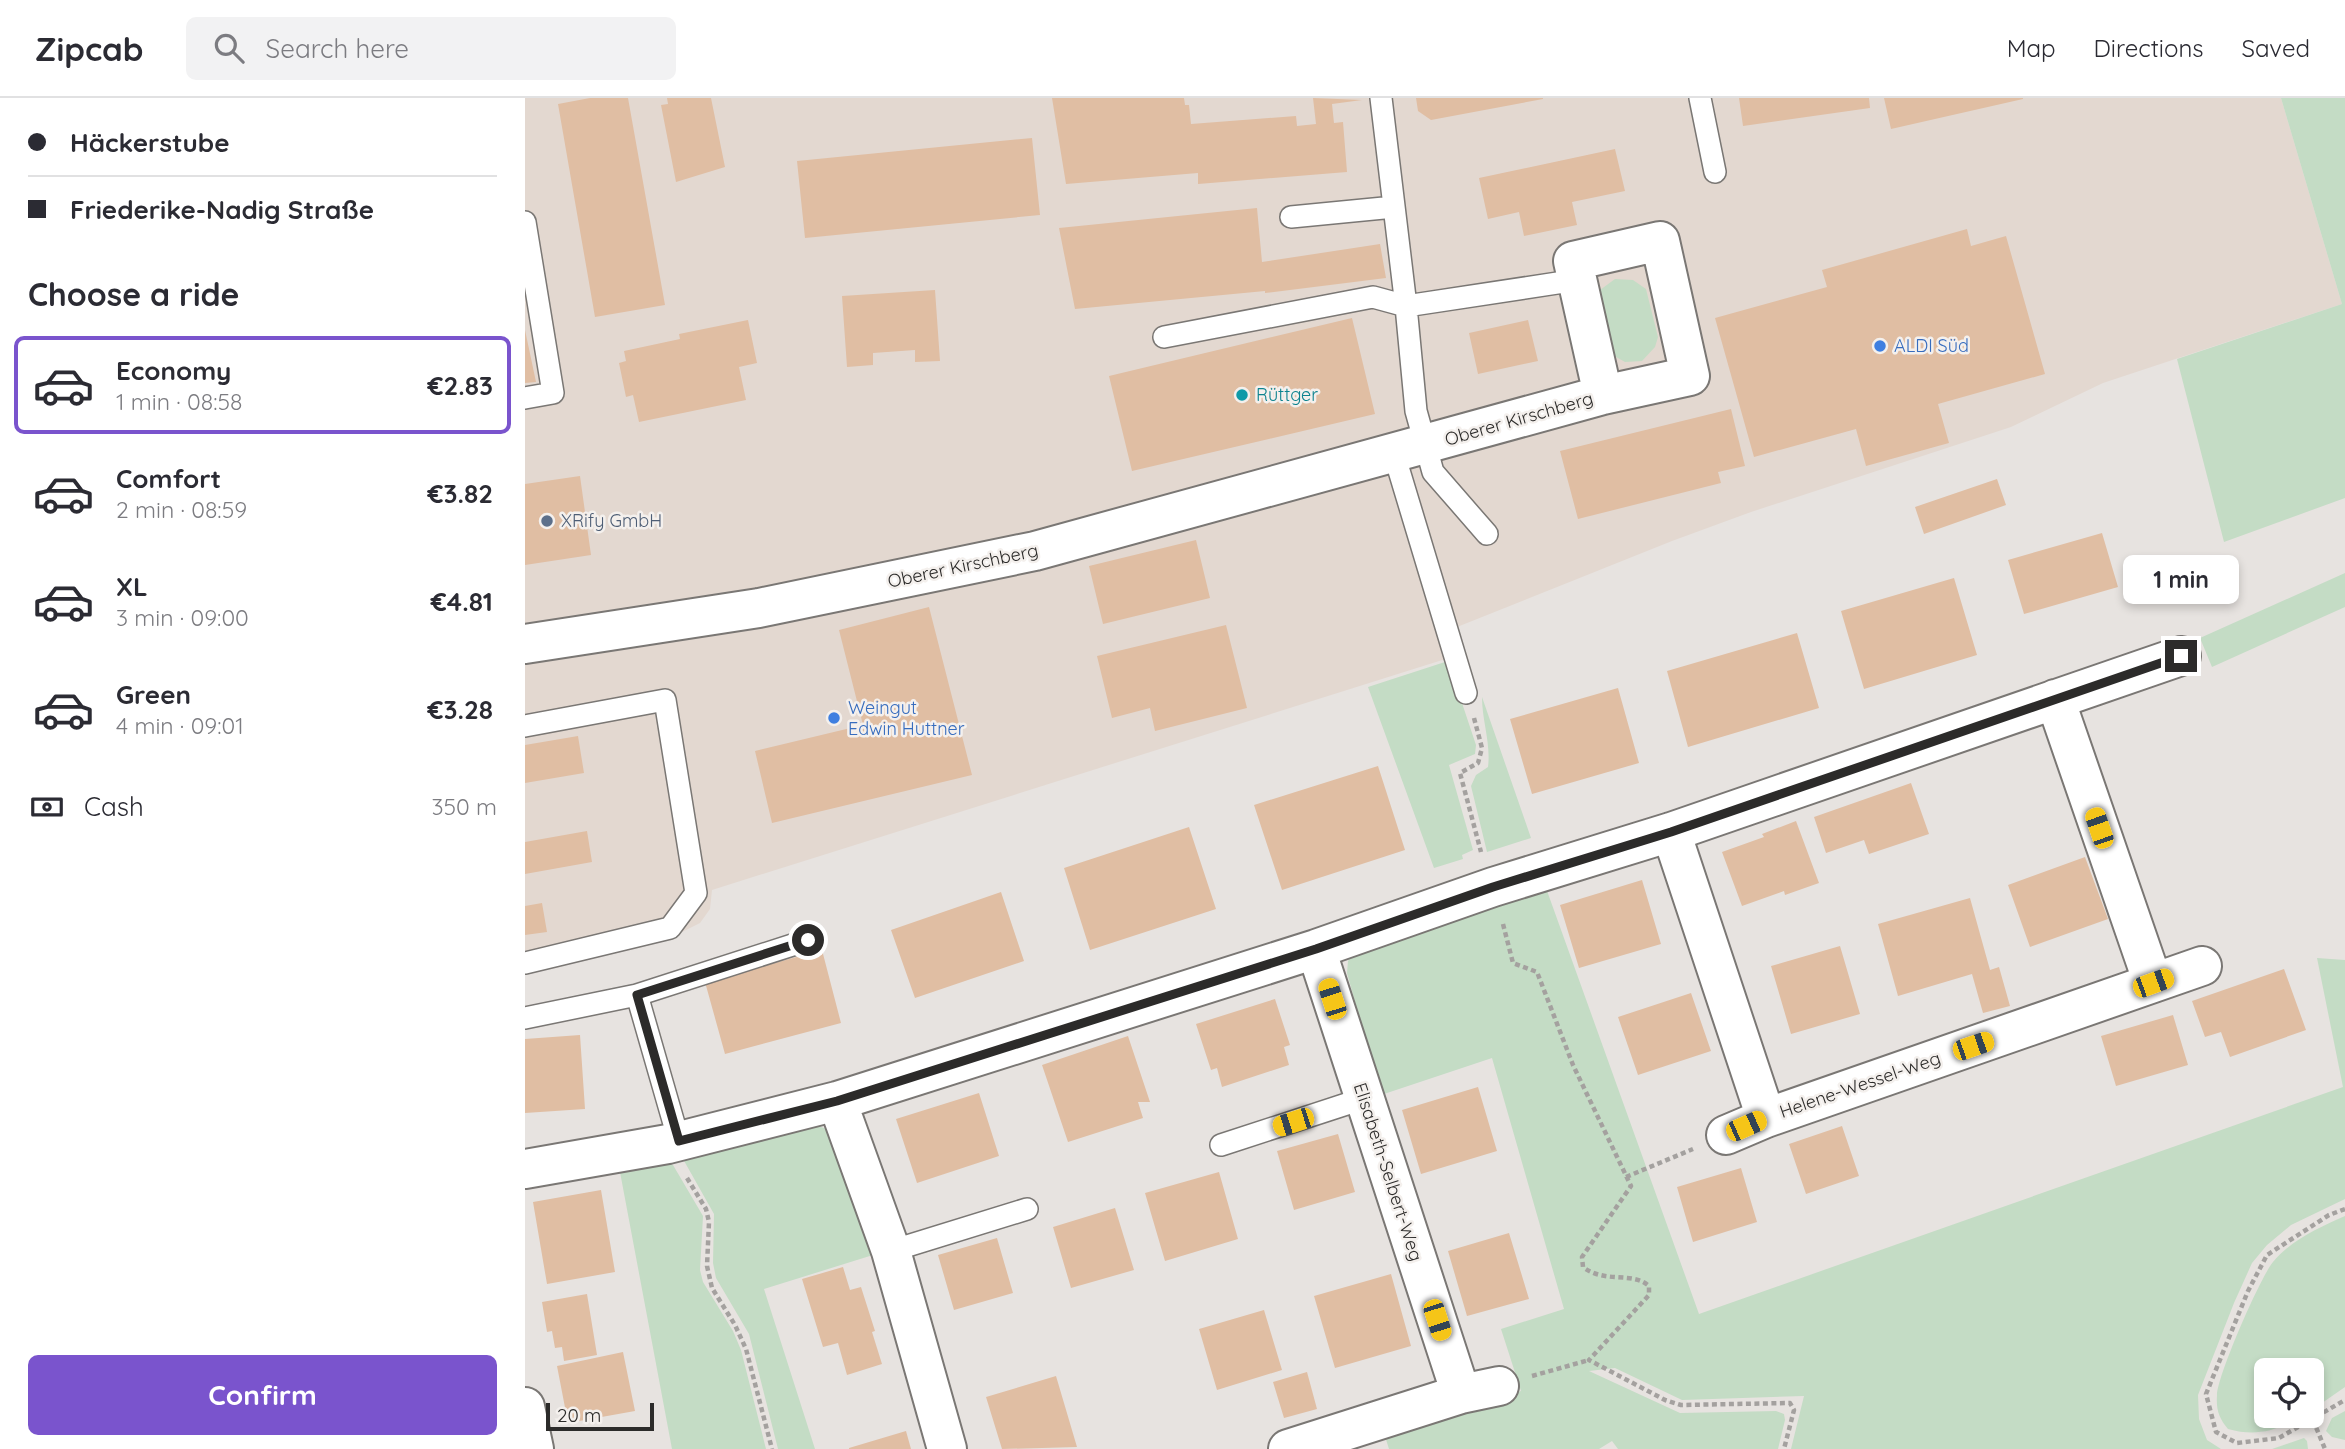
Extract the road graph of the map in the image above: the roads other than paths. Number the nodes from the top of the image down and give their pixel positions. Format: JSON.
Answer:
{"nodes":[{"id":1,"x":1381,"y":98,"type":"edge"},
{"id":2,"x":1700,"y":98,"type":"edge"},
{"id":3,"x":1715,"y":172,"type":"dead end"},
{"id":4,"x":1394,"y":206,"type":"junction"},
{"id":5,"x":1291,"y":217,"type":"dead end"},
{"id":6,"x":525,"y":222,"type":"edge"},
{"id":7,"x":1577,"y":280,"type":"junction"},
{"id":8,"x":1406,"y":306,"type":"junction"},
{"id":9,"x":1164,"y":337,"type":"dead end"},
{"id":10,"x":1603,"y":396,"type":"junction"},
{"id":11,"x":525,"y":398,"type":"edge"},
{"id":12,"x":1410,"y":449,"type":"junction"},
{"id":13,"x":1487,"y":534,"type":"dead end"},
{"id":14,"x":525,"y":644,"type":"edge"},
{"id":15,"x":2181,"y":656,"type":"dead end"},
{"id":16,"x":1466,"y":693,"type":"road end"},
{"id":17,"x":2055,"y":699,"type":"junction"},
{"id":18,"x":525,"y":726,"type":"edge"},
{"id":19,"x":1671,"y":832,"type":"junction"},
{"id":20,"x":808,"y":940,"type":"dead end"},
{"id":21,"x":1316,"y":949,"type":"junction"},
{"id":22,"x":525,"y":963,"type":"edge"},
{"id":23,"x":2201,"y":966,"type":"dead end"},
{"id":24,"x":2153,"y":983,"type":"junction"},
{"id":25,"x":637,"y":995,"type":"junction"},
{"id":26,"x":525,"y":1018,"type":"edge"},
{"id":27,"x":1365,"y":1098,"type":"junction"},
{"id":28,"x":837,"y":1101,"type":"junction"},
{"id":29,"x":1766,"y":1118,"type":"junction"},
{"id":30,"x":1726,"y":1135,"type":"road end"},
{"id":31,"x":673,"y":1143,"type":"junction"},
{"id":32,"x":1221,"y":1145,"type":"dead end"},
{"id":33,"x":525,"y":1169,"type":"edge"},
{"id":34,"x":1027,"y":1209,"type":"dead end"},
{"id":35,"x":891,"y":1251,"type":"junction"},
{"id":36,"x":1499,"y":1386,"type":"road end"},
{"id":37,"x":1461,"y":1394,"type":"junction"},
{"id":38,"x":525,"y":1408,"type":"edge"},
{"id":39,"x":534,"y":1449,"type":"edge"},
{"id":40,"x":947,"y":1449,"type":"edge"},
{"id":41,"x":1288,"y":1449,"type":"edge"}],
"edges":[{"from":1,"to":4,"type":"lane"},
{"from":2,"to":3,"type":"lane"},
{"from":4,"to":5,"type":"lane"},
{"from":4,"to":8,"type":"lane"},
{"from":6,"to":11,"type":"lane"},
{"from":7,"to":8,"type":"lane"},
{"from":7,"to":10,"type":"street","name":"Oberer Kirschberg"},
{"from":7,"to":10,"type":"street","name":"Oberer Kirschberg"},
{"from":8,"to":9,"type":"lane"},
{"from":8,"to":12,"type":"lane"},
{"from":10,"to":12,"type":"street","name":"Oberer Kirschberg"},
{"from":12,"to":13,"type":"lane"},
{"from":12,"to":14,"type":"street","name":"Oberer Kirschberg"},
{"from":12,"to":16,"type":"lane"},
{"from":15,"to":17,"type":"street"},
{"from":17,"to":19,"type":"street"},
{"from":17,"to":24,"type":"street"},
{"from":18,"to":22,"type":"lane"},
{"from":19,"to":21,"type":"street"},
{"from":19,"to":29,"type":"street","name":"Helene-Wessel-Weg"},
{"from":20,"to":25,"type":"lane"},
{"from":21,"to":27,"type":"street","name":"Elisabeth-Selbert-Weg"},
{"from":21,"to":28,"type":"street"},
{"from":23,"to":24,"type":"street","name":"Helene-Wessel-Weg"},
{"from":24,"to":29,"type":"street","name":"Helene-Wessel-Weg"},
{"from":25,"to":26,"type":"lane"},
{"from":25,"to":31,"type":"lane"},
{"from":27,"to":32,"type":"lane"},
{"from":27,"to":37,"type":"street","name":"Elisabeth-Selbert-Weg"},
{"from":28,"to":31,"type":"street"},
{"from":28,"to":35,"type":"street"},
{"from":29,"to":30,"type":"street","name":"Helene-Wessel-Weg"},
{"from":31,"to":33,"type":"street"},
{"from":34,"to":35,"type":"lane"},
{"from":35,"to":40,"type":"street"},
{"from":36,"to":37,"type":"street"},
{"from":37,"to":41,"type":"street"},
{"from":38,"to":39,"type":"street"}]}
